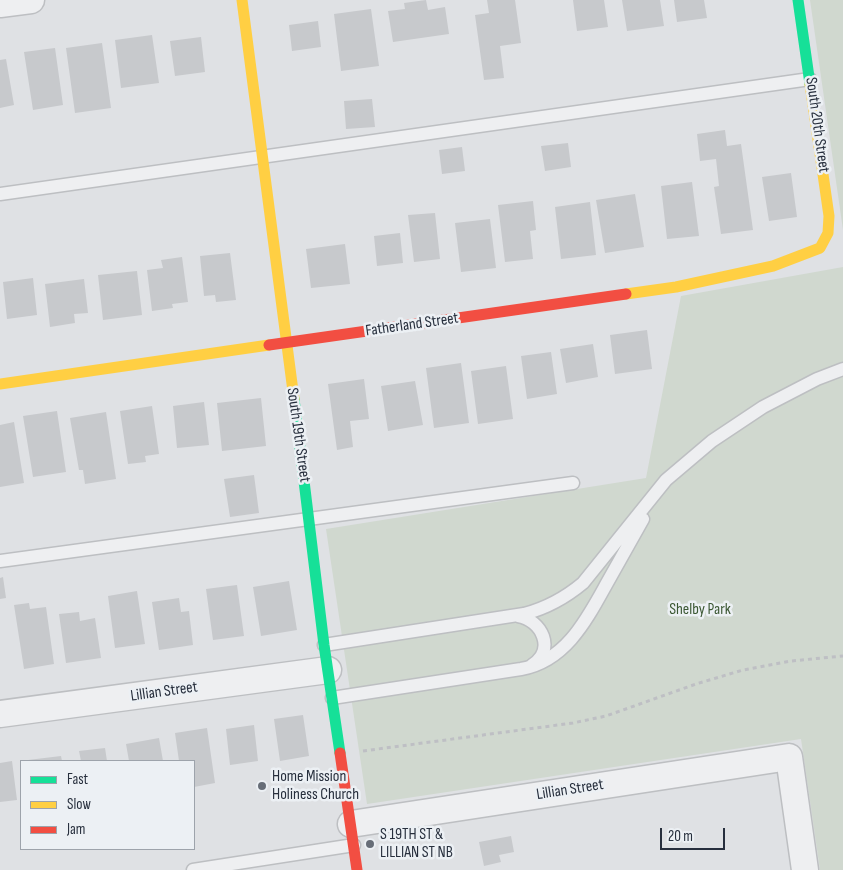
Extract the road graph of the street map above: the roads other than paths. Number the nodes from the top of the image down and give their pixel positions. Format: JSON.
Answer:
{"nodes":[{"id":1,"x":31,"y":0,"type":"edge"},
{"id":2,"x":242,"y":0,"type":"edge"},
{"id":3,"x":798,"y":0,"type":"edge"},
{"id":4,"x":0,"y":4,"type":"edge"},
{"id":5,"x":810,"y":79,"type":"junction"},
{"id":6,"x":263,"y":158,"type":"junction"},
{"id":7,"x":0,"y":194,"type":"edge"},
{"id":8,"x":820,"y":248,"type":"joint"},
{"id":9,"x":286,"y":343,"type":"junction"},
{"id":10,"x":843,"y":369,"type":"edge"},
{"id":11,"x":0,"y":384,"type":"edge"},
{"id":12,"x":666,"y":480,"type":"junction"},
{"id":13,"x":573,"y":482,"type":"dead end"},
{"id":14,"x":310,"y":520,"type":"junction"},
{"id":15,"x":0,"y":561,"type":"edge"},
{"id":16,"x":510,"y":616,"type":"junction"},
{"id":17,"x":324,"y":645,"type":"junction"},
{"id":18,"x":521,"y":669,"type":"junction"},
{"id":19,"x":328,"y":670,"type":"junction"},
{"id":20,"x":332,"y":698,"type":"junction"},
{"id":21,"x":0,"y":714,"type":"edge"},
{"id":22,"x":352,"y":835,"type":"junction"},
{"id":23,"x":194,"y":870,"type":"edge"},
{"id":24,"x":357,"y":870,"type":"edge"},
{"id":25,"x":805,"y":870,"type":"edge"}],
"edges":[{"from":1,"to":4,"type":"street"},
{"from":2,"to":6,"type":"street","name":"South 19th Street"},
{"from":3,"to":5,"type":"street","name":"South 20th Street"},
{"from":5,"to":6,"type":"lane"},
{"from":5,"to":8,"type":"street","name":"South 20th Street"},
{"from":6,"to":7,"type":"lane"},
{"from":6,"to":9,"type":"street","name":"South 19th Street"},
{"from":8,"to":9,"type":"street","name":"Fatherland Street"},
{"from":9,"to":11,"type":"street","name":"Fatherland Street"},
{"from":9,"to":14,"type":"street","name":"South 19th Street"},
{"from":10,"to":12,"type":"lane"},
{"from":12,"to":16,"type":"lane"},
{"from":12,"to":18,"type":"lane"},
{"from":13,"to":14,"type":"lane"},
{"from":14,"to":15,"type":"lane"},
{"from":14,"to":17,"type":"street","name":"South 19th Street"},
{"from":16,"to":17,"type":"lane"},
{"from":16,"to":18,"type":"lane"},
{"from":17,"to":19,"type":"street","name":"South 19th Street"},
{"from":18,"to":20,"type":"lane"},
{"from":19,"to":20,"type":"street","name":"South 19th Street"},
{"from":19,"to":21,"type":"street","name":"Lillian Street"},
{"from":20,"to":22,"type":"street","name":"South 19th Street"},
{"from":22,"to":23,"type":"lane"},
{"from":22,"to":24,"type":"street","name":"South 19th Street"},
{"from":22,"to":25,"type":"street","name":"Lillian Street"}]}
